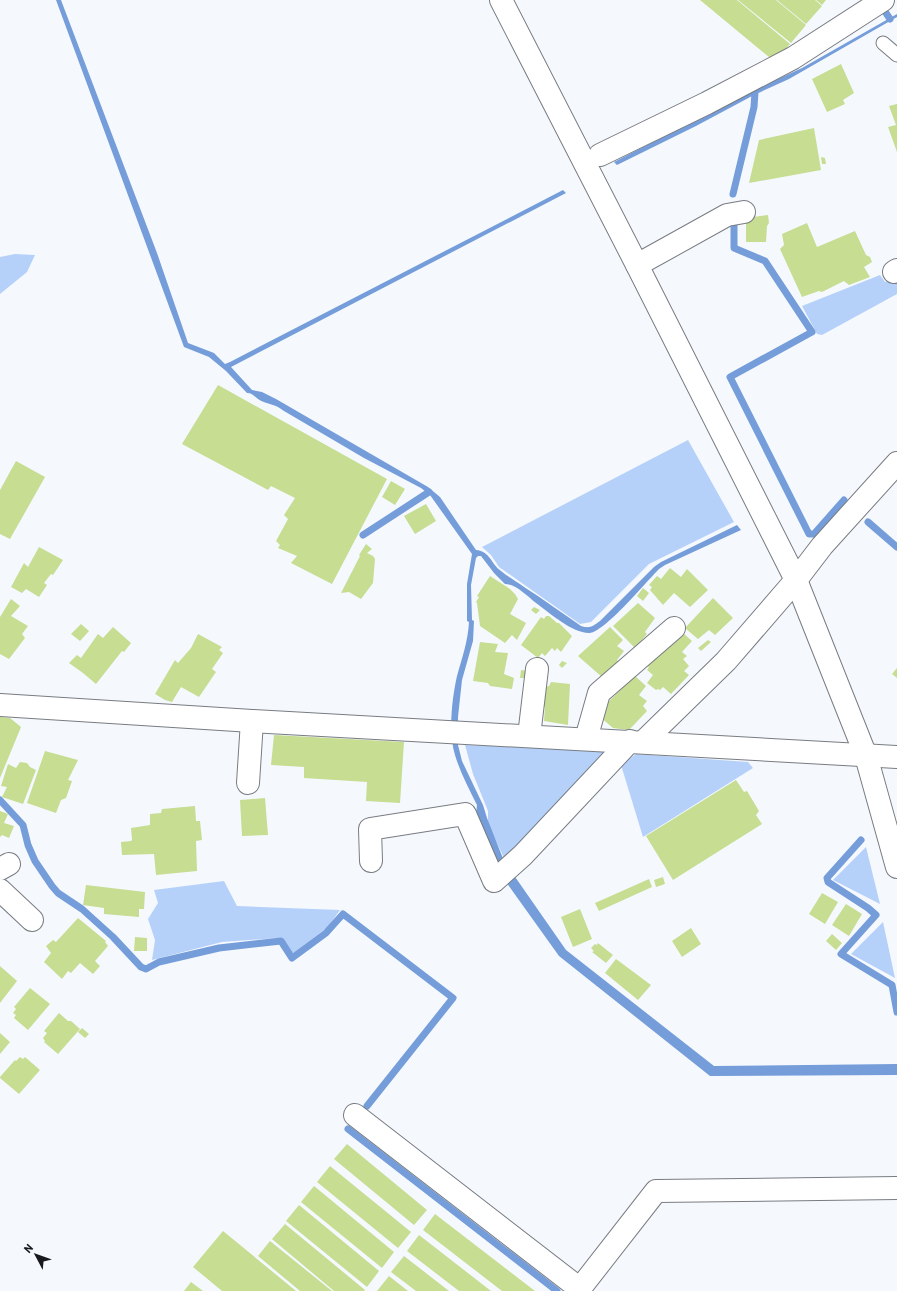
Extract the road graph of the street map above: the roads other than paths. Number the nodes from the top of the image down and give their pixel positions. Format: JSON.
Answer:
{"nodes":[{"id":1,"x":501,"y":0,"type":"edge"},
{"id":2,"x":883,"y":0,"type":"edge"},
{"id":3,"x":883,"y":43,"type":"dead end"},
{"id":4,"x":897,"y":55,"type":"edge"},
{"id":5,"x":600,"y":155,"type":"dead end"},
{"id":6,"x":744,"y":212,"type":"dead end"},
{"id":7,"x":637,"y":264,"type":"junction"},
{"id":8,"x":897,"y":463,"type":"edge"},
{"id":9,"x":796,"y":580,"type":"junction"},
{"id":10,"x":674,"y":628,"type":"dead end"},
{"id":11,"x":537,"y":669,"type":"dead end"},
{"id":12,"x":0,"y":705,"type":"edge"},
{"id":13,"x":252,"y":721,"type":"junction"},
{"id":14,"x":529,"y":736,"type":"junction"},
{"id":15,"x":586,"y":739,"type":"junction"},
{"id":16,"x":637,"y":742,"type":"junction"},
{"id":17,"x":866,"y":756,"type":"junction"},
{"id":18,"x":897,"y":757,"type":"edge"},
{"id":19,"x":248,"y":783,"type":"dead end"},
{"id":20,"x":371,"y":861,"type":"dead end"},
{"id":21,"x":897,"y":866,"type":"edge"},
{"id":22,"x":0,"y":890,"type":"edge"},
{"id":23,"x":32,"y":920,"type":"dead end"},
{"id":24,"x":355,"y":1115,"type":"dead end"},
{"id":25,"x":897,"y":1188,"type":"edge"},
{"id":26,"x":579,"y":1290,"type":"edge"}],
"edges":[{"from":1,"to":7,"type":"street"},
{"from":2,"to":5,"type":"street"},
{"from":3,"to":4,"type":"lane"},
{"from":6,"to":7,"type":"street"},
{"from":7,"to":9,"type":"street"},
{"from":8,"to":9,"type":"street"},
{"from":9,"to":16,"type":"street"},
{"from":9,"to":17,"type":"street"},
{"from":10,"to":15,"type":"street"},
{"from":11,"to":14,"type":"street"},
{"from":12,"to":13,"type":"street"},
{"from":13,"to":14,"type":"street"},
{"from":13,"to":19,"type":"street"},
{"from":14,"to":15,"type":"street"},
{"from":15,"to":16,"type":"street"},
{"from":16,"to":17,"type":"street"},
{"from":16,"to":20,"type":"street"},
{"from":17,"to":18,"type":"street"},
{"from":17,"to":21,"type":"street"},
{"from":22,"to":23,"type":"street"},
{"from":24,"to":26,"type":"street"},
{"from":25,"to":26,"type":"street"}]}
